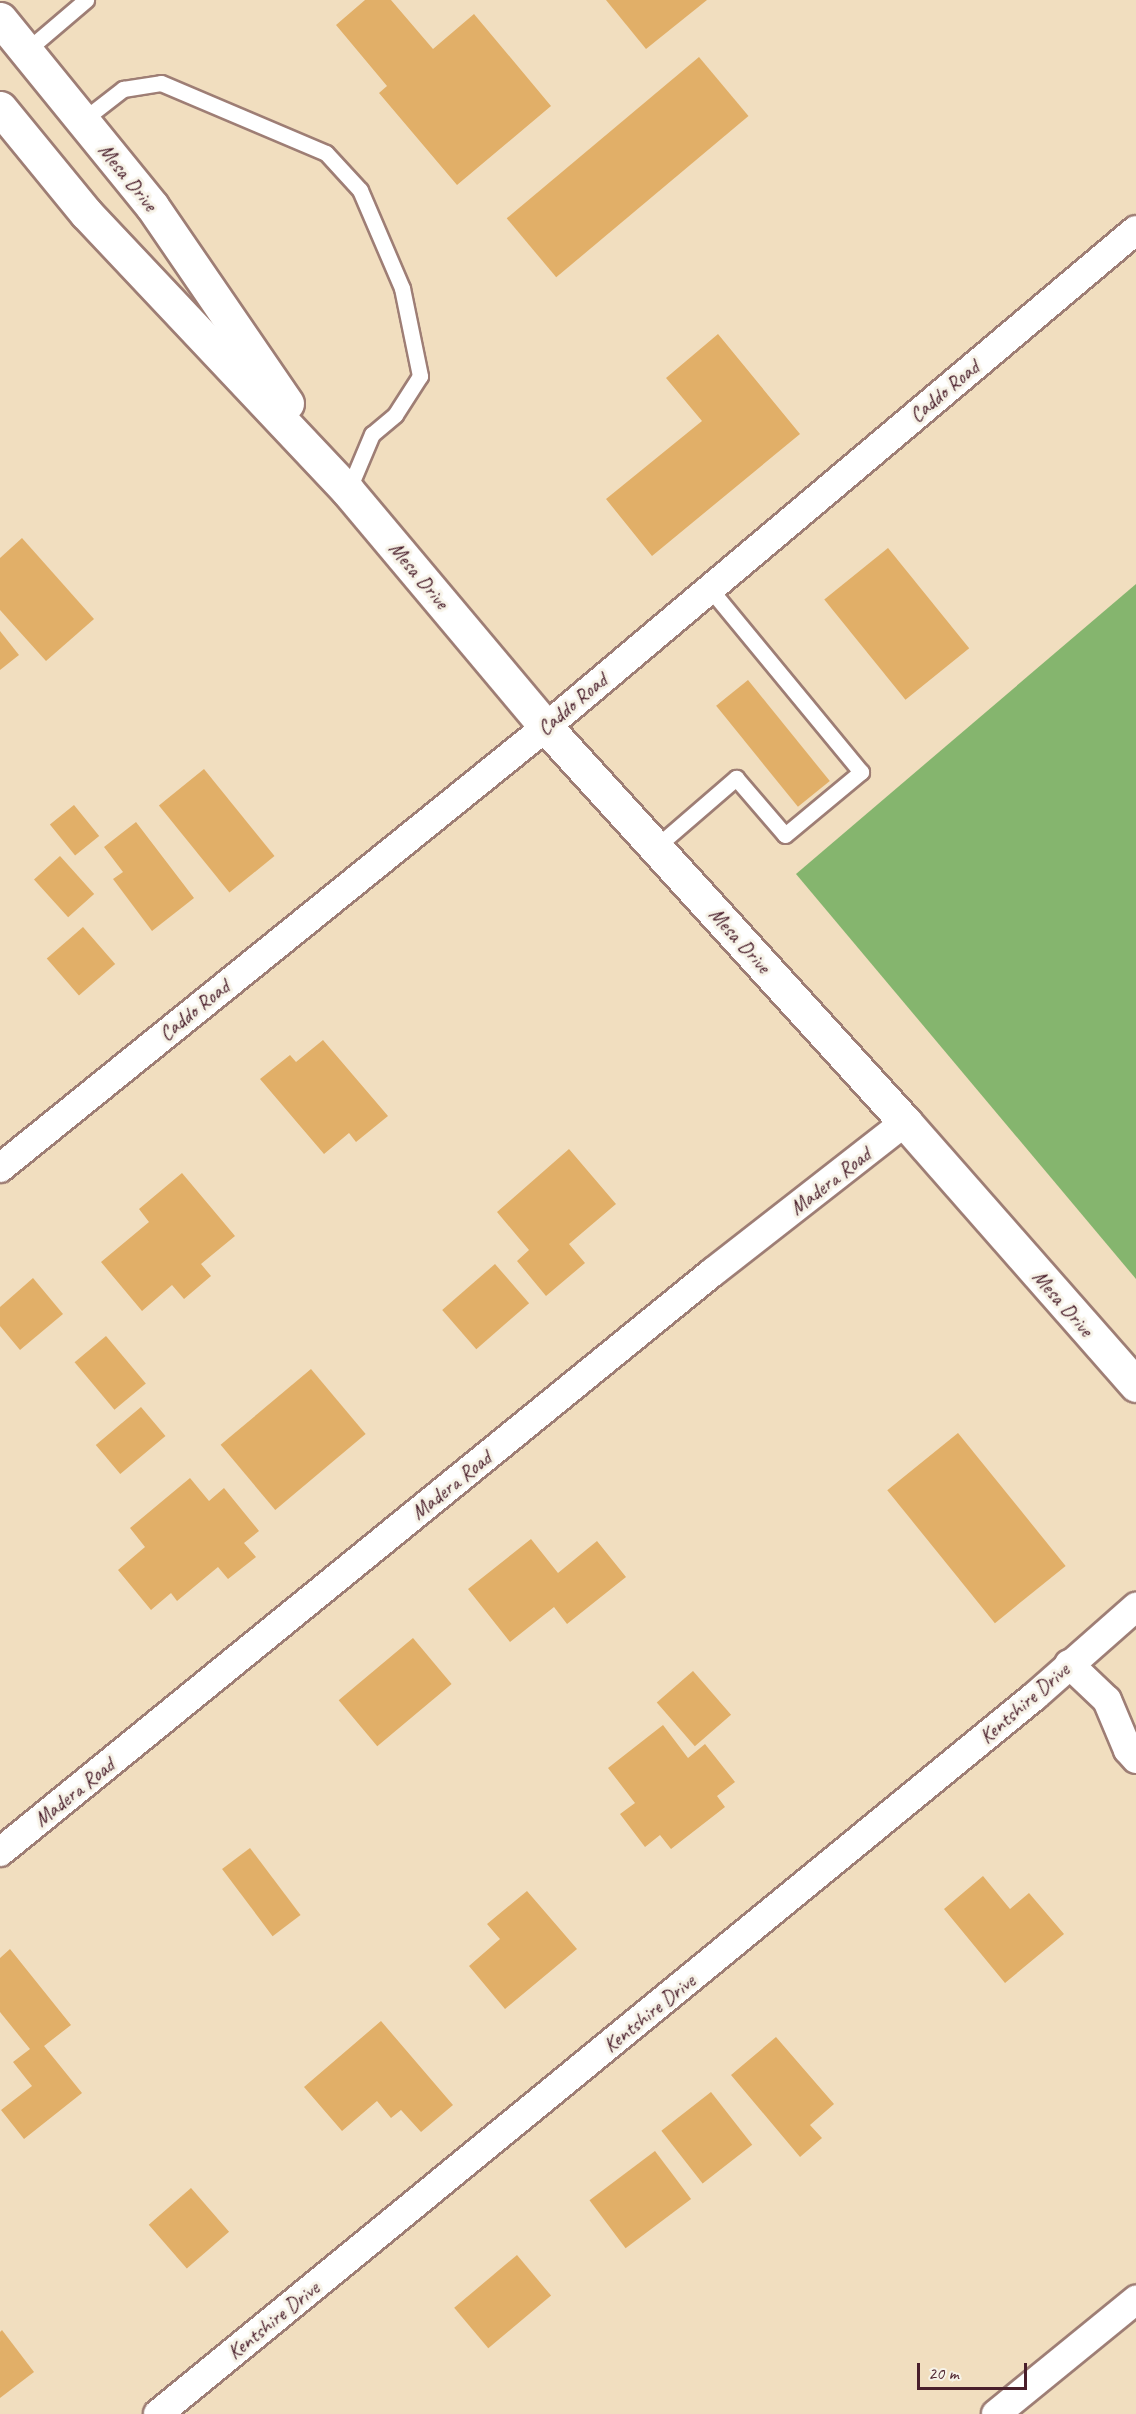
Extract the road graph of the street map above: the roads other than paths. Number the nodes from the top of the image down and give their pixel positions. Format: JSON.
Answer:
{"nodes":[{"id":1,"x":86,"y":0,"type":"edge"},
{"id":2,"x":0,"y":19,"type":"edge"},
{"id":3,"x":26,"y":51,"type":"junction"},
{"id":4,"x":0,"y":108,"type":"edge"},
{"id":5,"x":82,"y":120,"type":"junction"},
{"id":6,"x":1136,"y":230,"type":"edge"},
{"id":7,"x":348,"y":491,"type":"junction"},
{"id":8,"x":710,"y":588,"type":"junction"},
{"id":9,"x":546,"y":727,"type":"junction"},
{"id":10,"x":656,"y":847,"type":"junction"},
{"id":11,"x":905,"y":1122,"type":"junction"},
{"id":12,"x":0,"y":1168,"type":"edge"},
{"id":13,"x":1136,"y":1385,"type":"edge"},
{"id":14,"x":1136,"y":1607,"type":"edge"},
{"id":15,"x":1069,"y":1664,"type":"junction"},
{"id":16,"x":1136,"y":1759,"type":"edge"},
{"id":17,"x":0,"y":1852,"type":"edge"},
{"id":18,"x":1136,"y":2300,"type":"edge"},
{"id":19,"x":158,"y":2414,"type":"edge"},
{"id":20,"x":996,"y":2414,"type":"edge"}],
"edges":[{"from":1,"to":3,"type":"lane"},
{"from":2,"to":3,"type":"main road","name":"Mesa Drive"},
{"from":3,"to":5,"type":"main road","name":"Mesa Drive"},
{"from":4,"to":7,"type":"main road","name":"Mesa Drive"},
{"from":5,"to":7,"type":"main road","name":"Mesa Drive"},
{"from":5,"to":7,"type":"lane"},
{"from":6,"to":8,"type":"street","name":"Caddo Road"},
{"from":7,"to":9,"type":"main road","name":"Mesa Drive"},
{"from":8,"to":9,"type":"street","name":"Caddo Road"},
{"from":8,"to":10,"type":"lane"},
{"from":9,"to":10,"type":"main road","name":"Mesa Drive"},
{"from":9,"to":12,"type":"street","name":"Caddo Road"},
{"from":10,"to":11,"type":"main road","name":"Mesa Drive"},
{"from":11,"to":13,"type":"main road","name":"Mesa Drive"},
{"from":11,"to":17,"type":"street","name":"Madera Road"},
{"from":14,"to":15,"type":"street","name":"Kentshire Drive"},
{"from":15,"to":16,"type":"street"},
{"from":15,"to":19,"type":"street","name":"Kentshire Drive"},
{"from":18,"to":20,"type":"street"}]}
